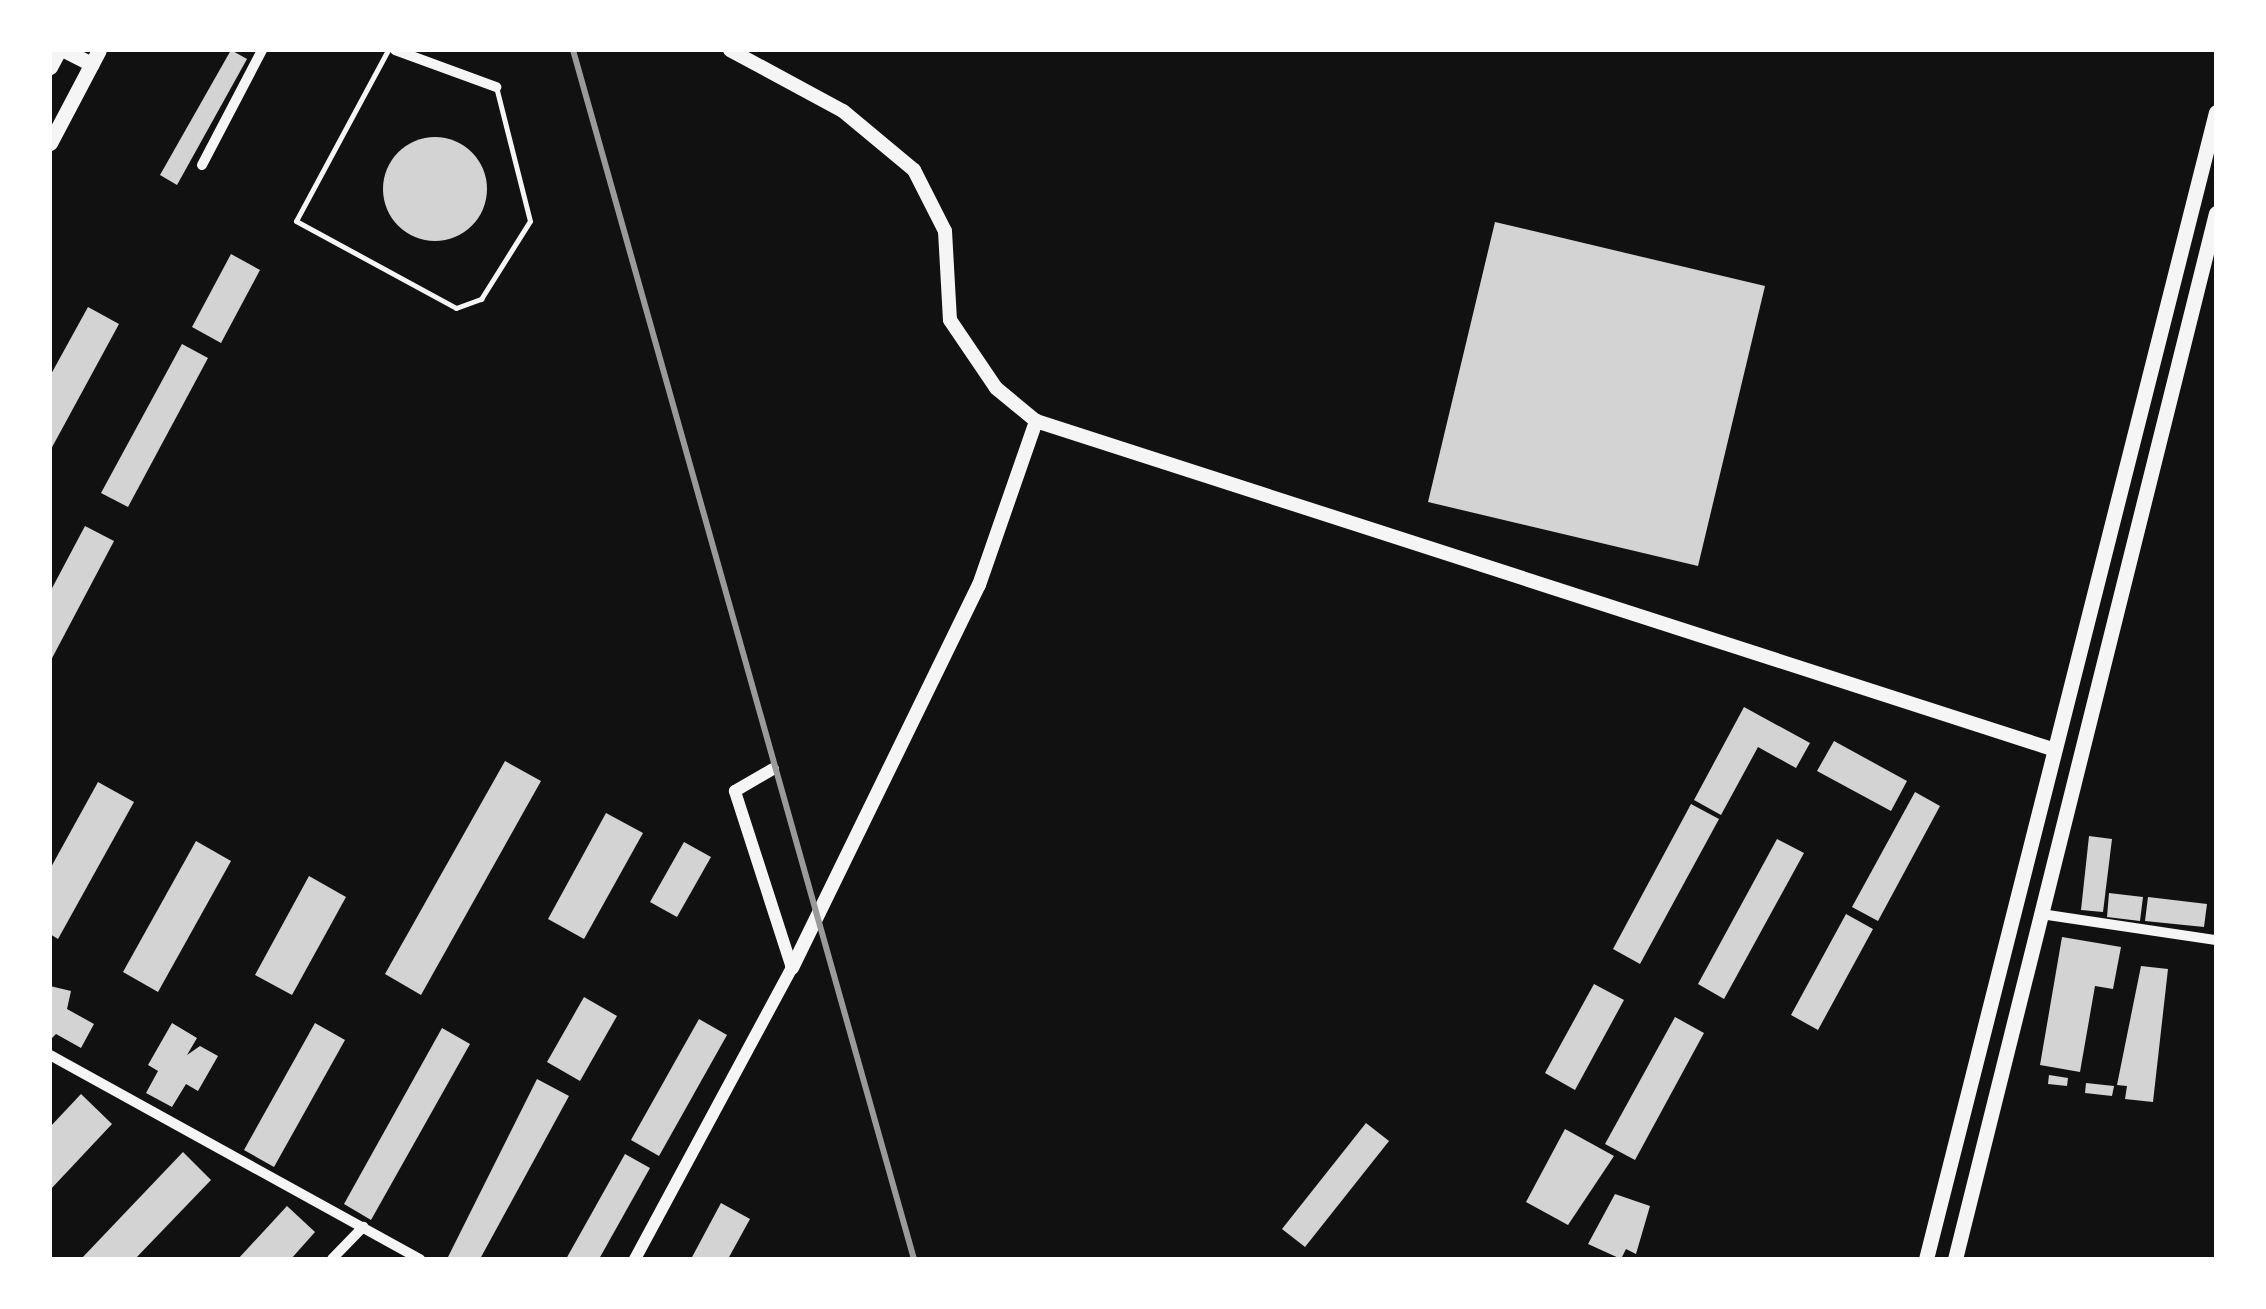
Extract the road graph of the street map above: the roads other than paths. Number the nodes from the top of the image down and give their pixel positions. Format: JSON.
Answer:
{"nodes":[{"id":1,"x":62,"y":50,"type":"edge"},
{"id":2,"x":262,"y":50,"type":"edge"},
{"id":3,"x":391,"y":50,"type":"edge"},
{"id":4,"x":730,"y":50,"type":"edge"},
{"id":5,"x":96,"y":57,"type":"edge"},
{"id":6,"x":50,"y":67,"type":"edge"},
{"id":7,"x":496,"y":87,"type":"joint"},
{"id":8,"x":2216,"y":112,"type":"edge"},
{"id":9,"x":50,"y":143,"type":"edge"},
{"id":10,"x":202,"y":165,"type":"dead end"},
{"id":11,"x":2216,"y":212,"type":"edge"},
{"id":12,"x":1036,"y":420,"type":"junction"},
{"id":13,"x":2054,"y":750,"type":"junction"},
{"id":14,"x":773,"y":770,"type":"dead end"},
{"id":15,"x":2041,"y":914,"type":"junction"},
{"id":16,"x":2216,"y":940,"type":"edge"},
{"id":17,"x":792,"y":968,"type":"junction"},
{"id":18,"x":50,"y":1054,"type":"edge"},
{"id":19,"x":362,"y":1227,"type":"junction"},
{"id":20,"x":332,"y":1259,"type":"edge"},
{"id":21,"x":420,"y":1259,"type":"edge"},
{"id":22,"x":635,"y":1259,"type":"edge"},
{"id":23,"x":1926,"y":1259,"type":"edge"},
{"id":24,"x":1955,"y":1259,"type":"edge"}],
"edges":[{"from":1,"to":5,"type":"main road"},
{"from":1,"to":6,"type":"main road"},
{"from":2,"to":10,"type":"street"},
{"from":3,"to":7,"type":"street"},
{"from":3,"to":7,"type":"lane"},
{"from":4,"to":12,"type":"main road"},
{"from":5,"to":9,"type":"main road"},
{"from":8,"to":13,"type":"main road"},
{"from":11,"to":15,"type":"main road"},
{"from":12,"to":13,"type":"main road"},
{"from":12,"to":17,"type":"main road"},
{"from":13,"to":23,"type":"main road"},
{"from":14,"to":17,"type":"street"},
{"from":15,"to":16,"type":"street"},
{"from":15,"to":24,"type":"main road"},
{"from":17,"to":22,"type":"street"},
{"from":18,"to":19,"type":"street"},
{"from":19,"to":20,"type":"street"},
{"from":19,"to":21,"type":"street"}]}
